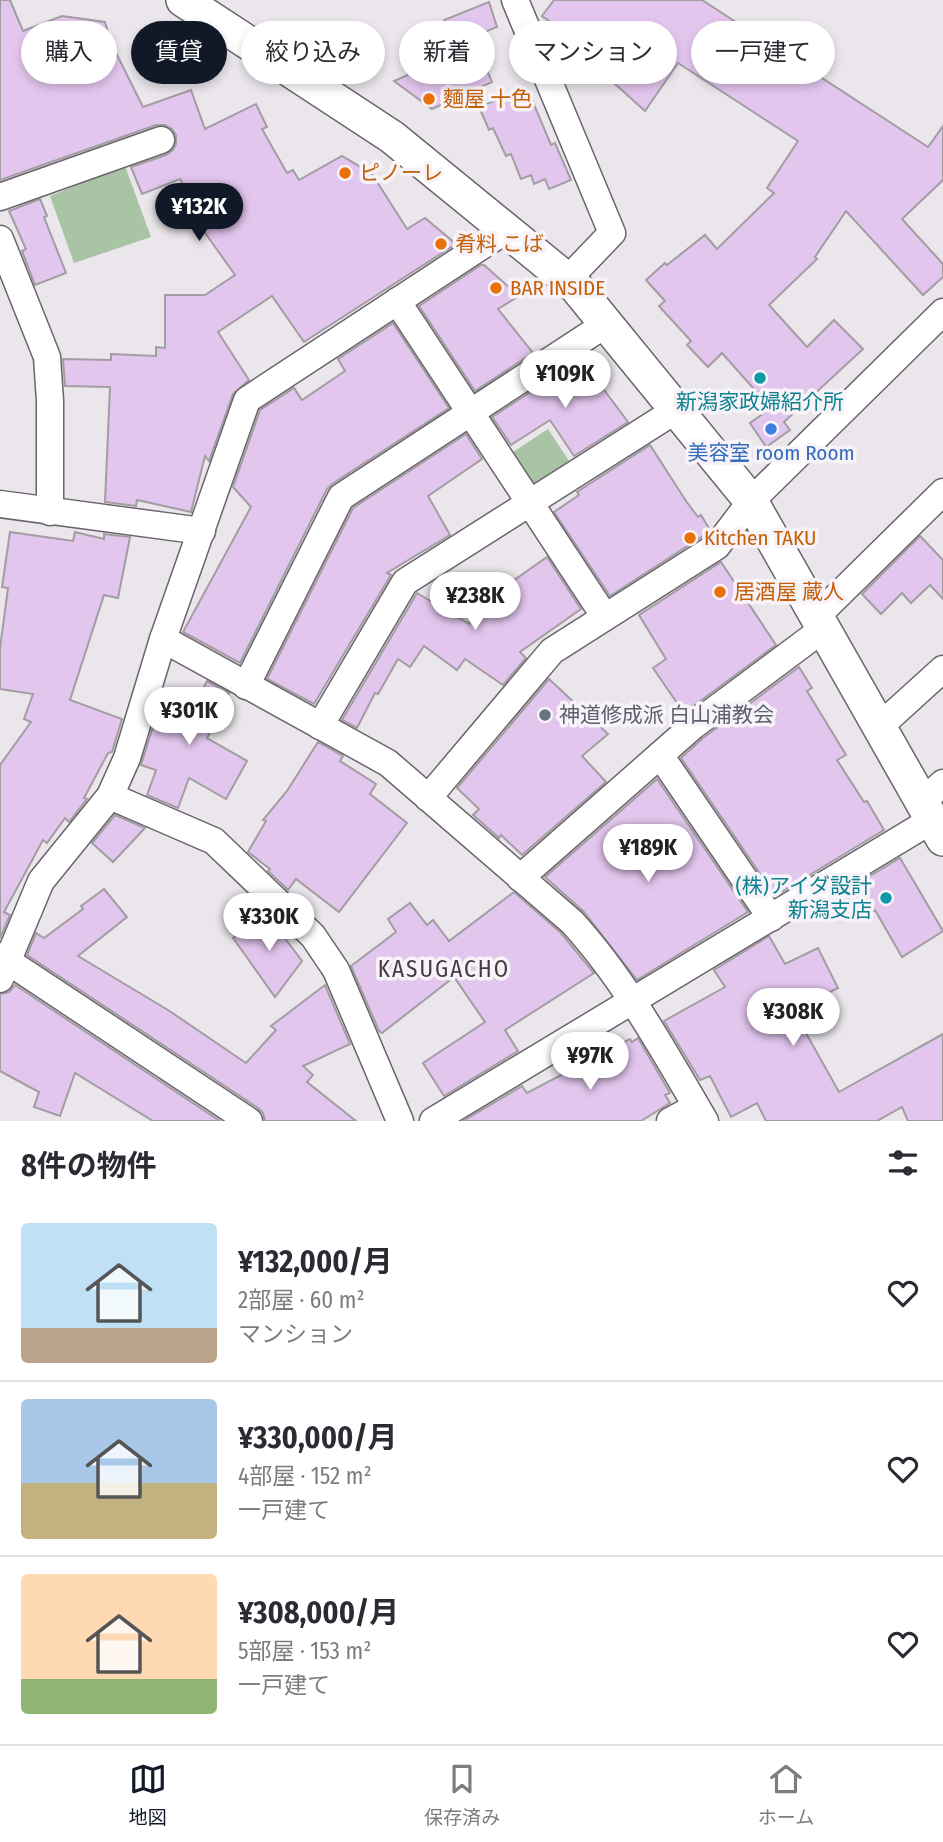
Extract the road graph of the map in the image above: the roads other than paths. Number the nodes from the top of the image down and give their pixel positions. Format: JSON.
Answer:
{"nodes":[{"id":1,"x":183,"y":0,"type":"edge"},
{"id":2,"x":515,"y":0,"type":"edge"},
{"id":3,"x":161,"y":140,"type":"dead end"},
{"id":4,"x":0,"y":197,"type":"edge"},
{"id":5,"x":506,"y":230,"type":"junction"},
{"id":6,"x":0,"y":239,"type":"edge"},
{"id":7,"x":567,"y":280,"type":"junction"},
{"id":8,"x":397,"y":302,"type":"junction"},
{"id":9,"x":943,"y":312,"type":"edge"},
{"id":10,"x":606,"y":324,"type":"junction"},
{"id":11,"x":676,"y":410,"type":"junction"},
{"id":12,"x":470,"y":412,"type":"junction"},
{"id":13,"x":943,"y":492,"type":"edge"},
{"id":14,"x":751,"y":501,"type":"junction"},
{"id":15,"x":530,"y":503,"type":"junction"},
{"id":16,"x":0,"y":504,"type":"edge"},
{"id":17,"x":50,"y":512,"type":"junction"},
{"id":18,"x":202,"y":531,"type":"junction"},
{"id":19,"x":605,"y":617,"type":"junction"},
{"id":20,"x":820,"y":623,"type":"junction"},
{"id":21,"x":163,"y":639,"type":"junction"},
{"id":22,"x":943,"y":669,"type":"edge"},
{"id":23,"x":246,"y":685,"type":"junction"},
{"id":24,"x":320,"y":726,"type":"junction"},
{"id":25,"x":879,"y":727,"type":"junction"},
{"id":26,"x":660,"y":755,"type":"junction"},
{"id":27,"x":110,"y":796,"type":"junction"},
{"id":28,"x":428,"y":798,"type":"junction"},
{"id":29,"x":935,"y":811,"type":"edge"},
{"id":30,"x":520,"y":878,"type":"junction"},
{"id":31,"x":771,"y":918,"type":"junction"},
{"id":32,"x":2,"y":965,"type":"edge"},
{"id":33,"x":631,"y":1001,"type":"junction"},
{"id":34,"x":701,"y":1114,"type":"edge"},
{"id":35,"x":249,"y":1121,"type":"edge"},
{"id":36,"x":400,"y":1121,"type":"edge"},
{"id":37,"x":432,"y":1121,"type":"edge"},
{"id":38,"x":670,"y":1121,"type":"edge"}],
"edges":[{"from":1,"to":5,"type":"street"},
{"from":2,"to":7,"type":"street"},
{"from":3,"to":4,"type":"street"},
{"from":5,"to":7,"type":"street"},
{"from":5,"to":8,"type":"street"},
{"from":6,"to":17,"type":"street"},
{"from":7,"to":10,"type":"street"},
{"from":8,"to":12,"type":"street"},
{"from":8,"to":18,"type":"street"},
{"from":9,"to":14,"type":"street"},
{"from":10,"to":11,"type":"street"},
{"from":10,"to":12,"type":"street"},
{"from":11,"to":14,"type":"street"},
{"from":11,"to":15,"type":"street"},
{"from":12,"to":15,"type":"street"},
{"from":12,"to":23,"type":"street"},
{"from":13,"to":20,"type":"street"},
{"from":14,"to":19,"type":"street"},
{"from":14,"to":20,"type":"street"},
{"from":15,"to":19,"type":"street"},
{"from":15,"to":24,"type":"street"},
{"from":16,"to":17,"type":"street"},
{"from":17,"to":18,"type":"street"},
{"from":18,"to":21,"type":"street"},
{"from":19,"to":28,"type":"street"},
{"from":20,"to":25,"type":"street"},
{"from":20,"to":26,"type":"street"},
{"from":21,"to":23,"type":"street"},
{"from":21,"to":27,"type":"street"},
{"from":22,"to":25,"type":"street"},
{"from":23,"to":24,"type":"street"},
{"from":24,"to":28,"type":"street"},
{"from":25,"to":29,"type":"street"},
{"from":26,"to":30,"type":"street"},
{"from":26,"to":31,"type":"street"},
{"from":27,"to":32,"type":"street"},
{"from":27,"to":36,"type":"street"},
{"from":28,"to":30,"type":"street"},
{"from":29,"to":31,"type":"street"},
{"from":30,"to":33,"type":"street"},
{"from":31,"to":33,"type":"street"},
{"from":32,"to":35,"type":"street"},
{"from":33,"to":34,"type":"street"},
{"from":33,"to":37,"type":"street"},
{"from":34,"to":38,"type":"street"}]}
